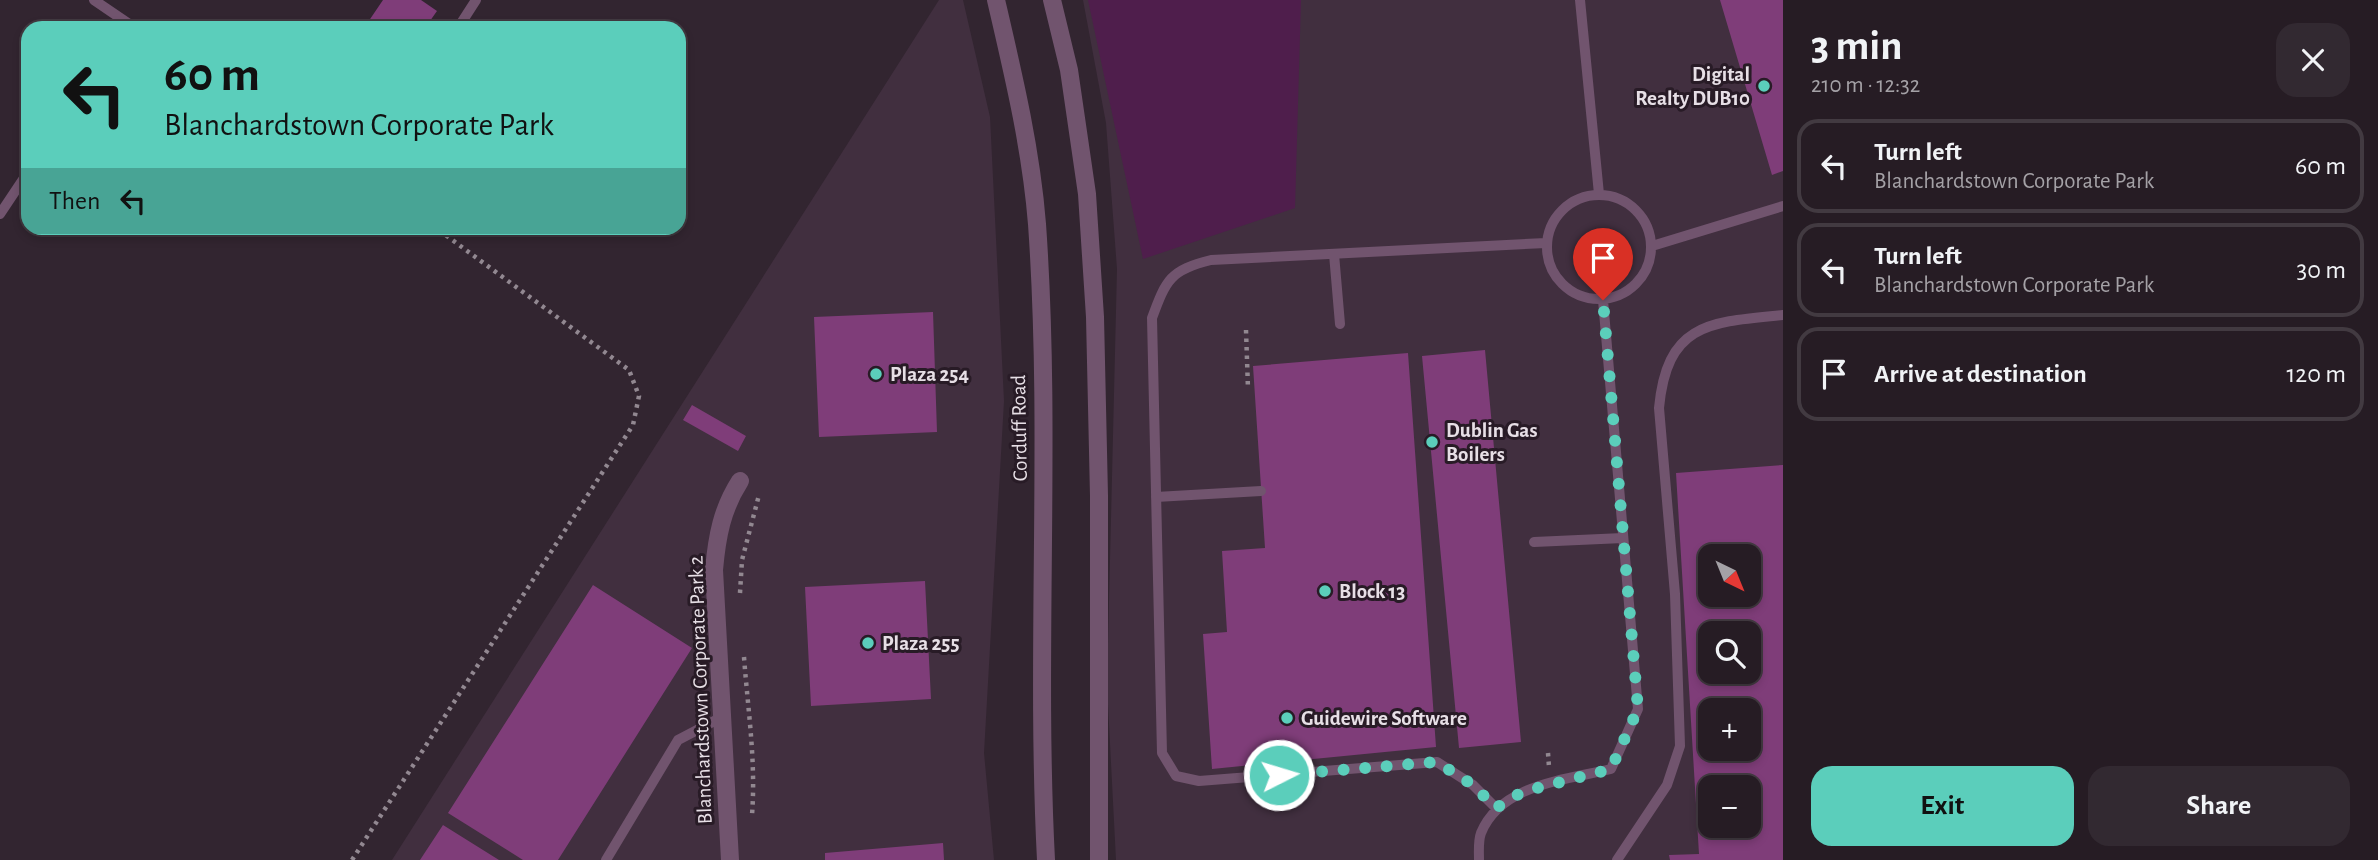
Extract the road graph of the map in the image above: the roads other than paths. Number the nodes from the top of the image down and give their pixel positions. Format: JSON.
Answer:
{"nodes":[{"id":1,"x":94,"y":0,"type":"edge"},
{"id":2,"x":477,"y":0,"type":"edge"},
{"id":3,"x":996,"y":0,"type":"edge"},
{"id":4,"x":1052,"y":0,"type":"edge"},
{"id":5,"x":1580,"y":0,"type":"edge"},
{"id":6,"x":121,"y":21,"type":"edge"},
{"id":7,"x":463,"y":21,"type":"edge"},
{"id":8,"x":21,"y":182,"type":"edge"},
{"id":9,"x":1599,"y":194,"type":"junction"},
{"id":10,"x":1783,"y":206,"type":"edge"},
{"id":11,"x":0,"y":214,"type":"edge"},
{"id":12,"x":1546,"y":243,"type":"junction"},
{"id":13,"x":1652,"y":246,"type":"junction"},
{"id":14,"x":1334,"y":254,"type":"junction"},
{"id":15,"x":1603,"y":300,"type":"junction"},
{"id":16,"x":1783,"y":315,"type":"edge"},
{"id":17,"x":1340,"y":324,"type":"dead end"},
{"id":18,"x":740,"y":481,"type":"dead end"},
{"id":19,"x":1261,"y":491,"type":"dead end"},
{"id":20,"x":1156,"y":497,"type":"junction"},
{"id":21,"x":1623,"y":538,"type":"junction"},
{"id":22,"x":1534,"y":542,"type":"dead end"},
{"id":23,"x":722,"y":717,"type":"junction"},
{"id":24,"x":1496,"y":808,"type":"junction"},
{"id":25,"x":606,"y":860,"type":"edge"},
{"id":26,"x":730,"y":860,"type":"edge"},
{"id":27,"x":1046,"y":860,"type":"edge"},
{"id":28,"x":1099,"y":860,"type":"edge"},
{"id":29,"x":1479,"y":860,"type":"edge"},
{"id":30,"x":1617,"y":860,"type":"edge"}],
"edges":[{"from":1,"to":6,"type":"lane"},
{"from":2,"to":7,"type":"lane"},
{"from":3,"to":27,"type":"street","name":"Corduff Road"},
{"from":4,"to":28,"type":"street"},
{"from":5,"to":9,"type":"lane"},
{"from":8,"to":11,"type":"lane"},
{"from":9,"to":12,"type":"lane"},
{"from":9,"to":13,"type":"lane"},
{"from":10,"to":13,"type":"lane"},
{"from":12,"to":14,"type":"lane"},
{"from":12,"to":15,"type":"lane"},
{"from":13,"to":15,"type":"lane"},
{"from":14,"to":17,"type":"lane"},
{"from":14,"to":20,"type":"lane"},
{"from":15,"to":21,"type":"lane"},
{"from":16,"to":30,"type":"lane"},
{"from":18,"to":23,"type":"street","name":"Blanchardstown Corporate Park 2"},
{"from":19,"to":20,"type":"lane"},
{"from":20,"to":24,"type":"lane"},
{"from":21,"to":22,"type":"lane"},
{"from":21,"to":24,"type":"lane"},
{"from":23,"to":25,"type":"lane"},
{"from":23,"to":26,"type":"street","name":"Blanchardstown Corporate Park 2"},
{"from":24,"to":29,"type":"lane"}]}
